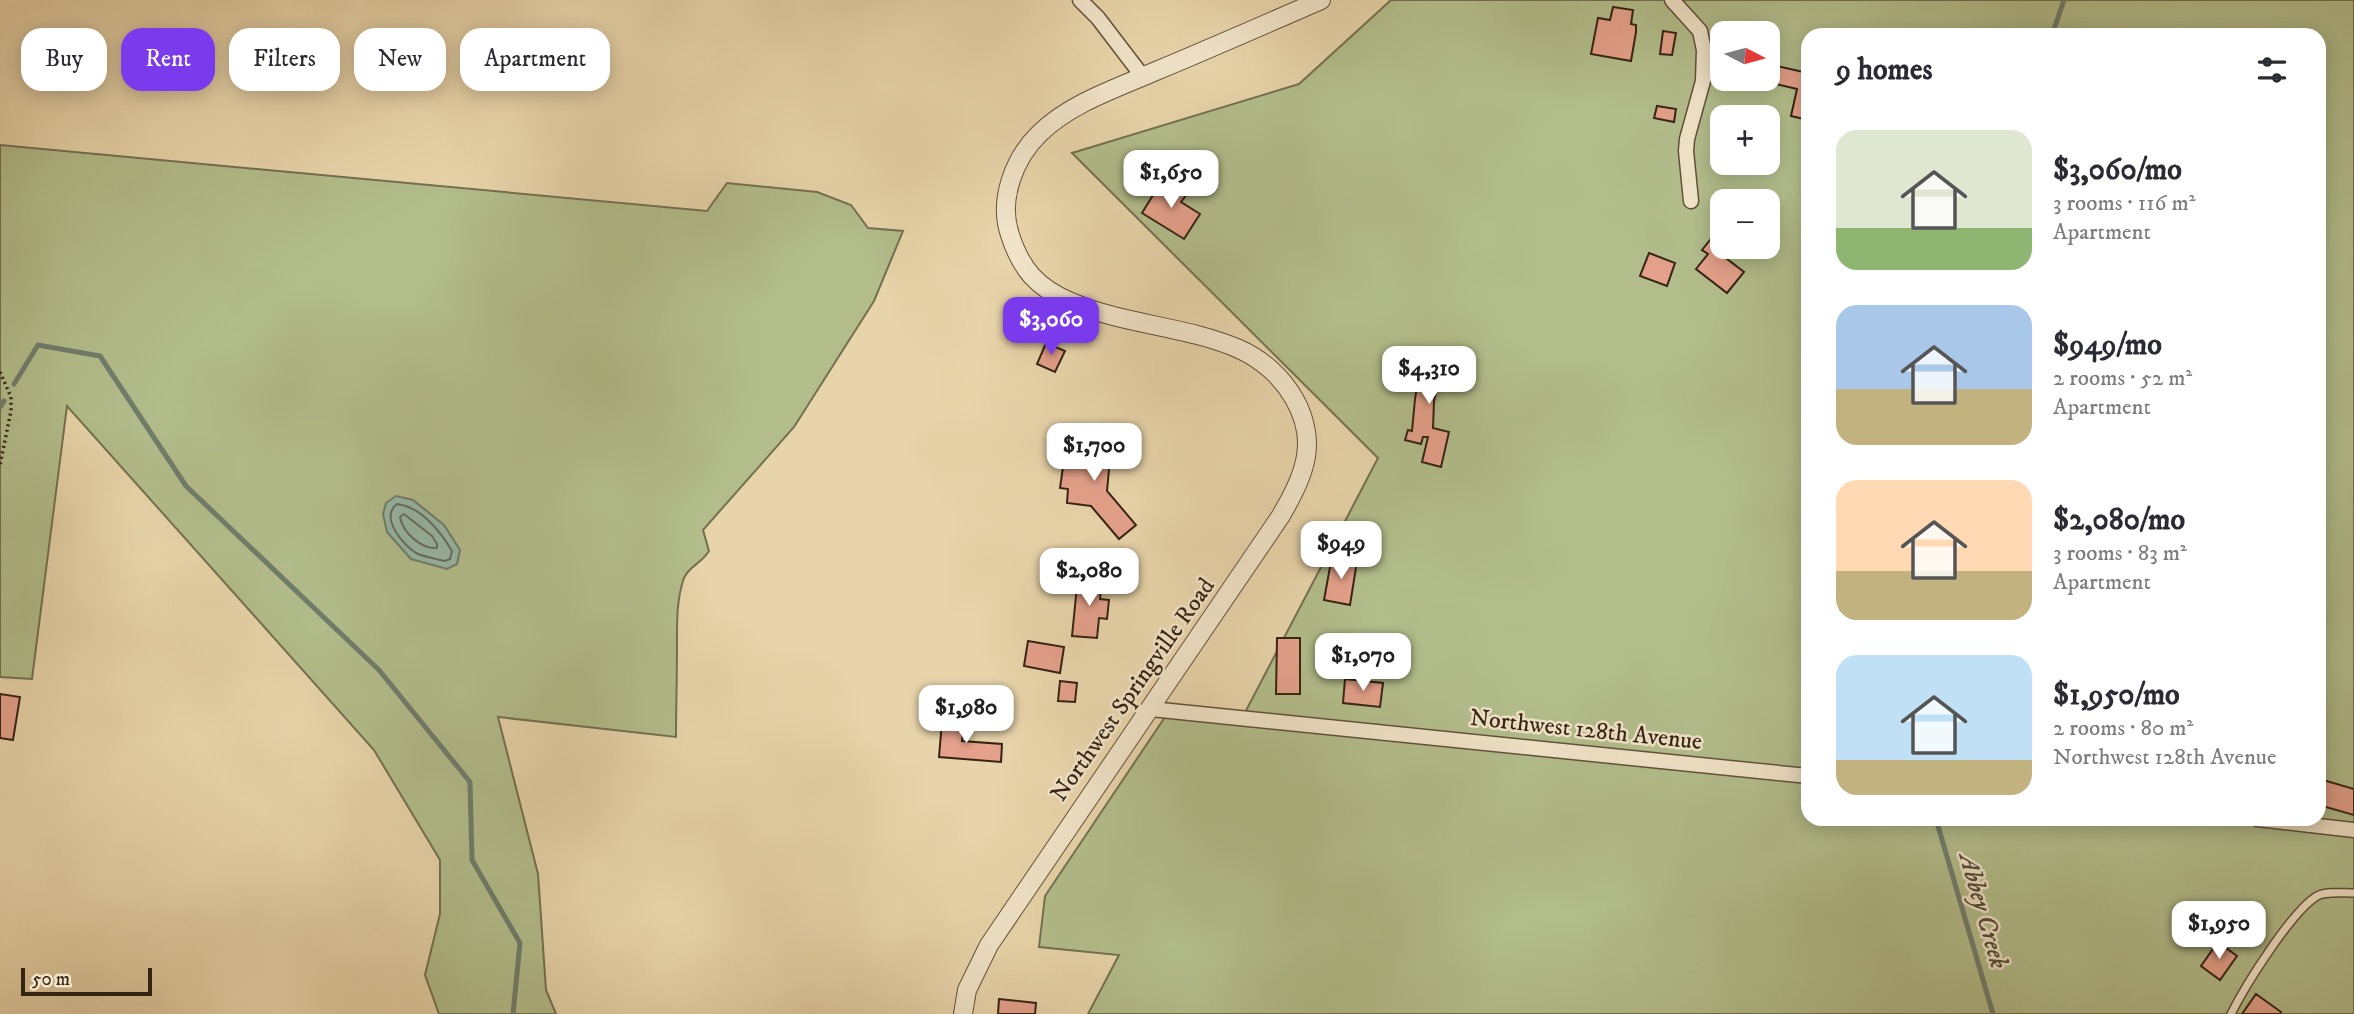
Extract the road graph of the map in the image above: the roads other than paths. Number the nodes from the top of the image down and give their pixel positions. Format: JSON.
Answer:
{"nodes":[{"id":1,"x":1080,"y":0,"type":"edge"},
{"id":2,"x":1321,"y":0,"type":"edge"},
{"id":3,"x":1672,"y":0,"type":"edge"},
{"id":4,"x":1143,"y":77,"type":"junction"},
{"id":5,"x":1691,"y":201,"type":"dead end"},
{"id":6,"x":1151,"y":709,"type":"junction"},
{"id":7,"x":1801,"y":775,"type":"edge"},
{"id":8,"x":2319,"y":826,"type":"edge"},
{"id":9,"x":2354,"y":830,"type":"edge"},
{"id":10,"x":2354,"y":893,"type":"edge"},
{"id":11,"x":963,"y":1014,"type":"edge"},
{"id":12,"x":2231,"y":1014,"type":"edge"}],
"edges":[{"from":1,"to":4,"type":"street"},
{"from":2,"to":4,"type":"street","name":"Northwest Springville Road"},
{"from":3,"to":5,"type":"street"},
{"from":4,"to":6,"type":"street","name":"Northwest Springville Road"},
{"from":6,"to":7,"type":"street","name":"Northwest 128th Avenue"},
{"from":6,"to":11,"type":"street","name":"Northwest Springville Road"},
{"from":8,"to":9,"type":"street"},
{"from":10,"to":12,"type":"lane"}]}
